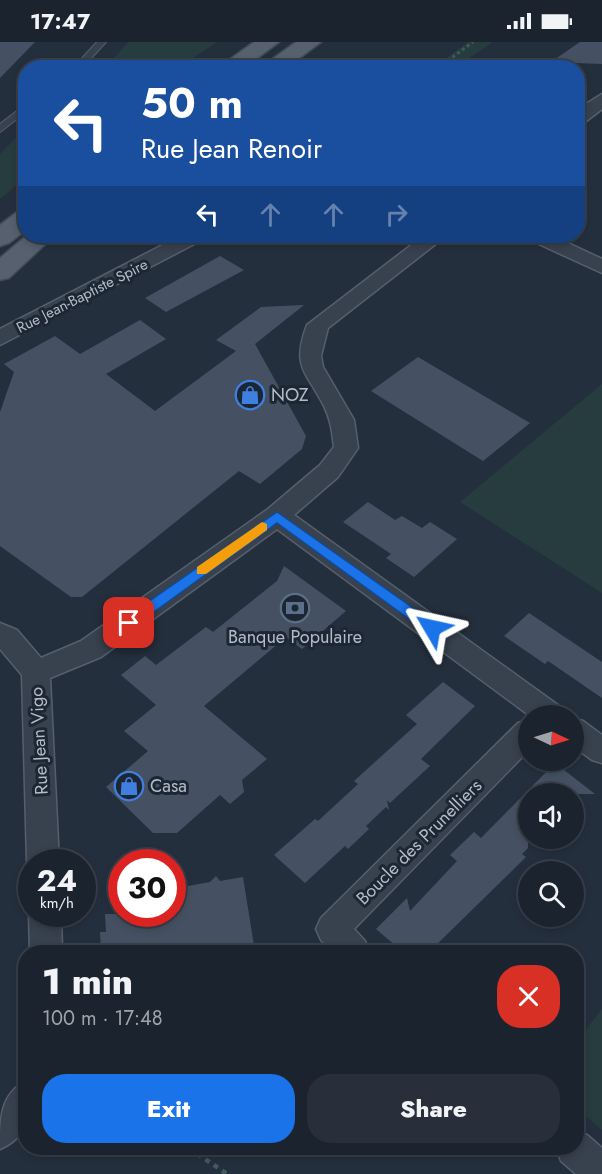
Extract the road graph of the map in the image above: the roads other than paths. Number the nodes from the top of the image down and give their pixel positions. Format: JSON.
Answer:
{"nodes":[{"id":1,"x":102,"y":42,"type":"edge"},
{"id":2,"x":268,"y":42,"type":"edge"},
{"id":3,"x":310,"y":42,"type":"edge"},
{"id":4,"x":85,"y":60,"type":"edge"},
{"id":5,"x":241,"y":60,"type":"edge"},
{"id":6,"x":283,"y":60,"type":"edge"},
{"id":7,"x":602,"y":100,"type":"edge"},
{"id":8,"x":585,"y":113,"type":"edge"},
{"id":9,"x":18,"y":114,"type":"edge"},
{"id":10,"x":0,"y":129,"type":"edge"},
{"id":11,"x":18,"y":223,"type":"edge"},
{"id":12,"x":0,"y":238,"type":"edge"},
{"id":13,"x":33,"y":243,"type":"edge"},
{"id":14,"x":182,"y":243,"type":"edge"},
{"id":15,"x":427,"y":243,"type":"edge"},
{"id":16,"x":552,"y":243,"type":"edge"},
{"id":17,"x":602,"y":267,"type":"edge"},
{"id":18,"x":0,"y":272,"type":"edge"},
{"id":19,"x":0,"y":338,"type":"edge"},
{"id":20,"x":277,"y":516,"type":"junction"},
{"id":21,"x":0,"y":634,"type":"edge"},
{"id":22,"x":36,"y":672,"type":"junction"},
{"id":23,"x":525,"y":705,"type":"edge"},
{"id":24,"x":584,"y":738,"type":"edge"},
{"id":25,"x":518,"y":744,"type":"edge"},
{"id":26,"x":602,"y":751,"type":"edge"},
{"id":27,"x":43,"y":849,"type":"edge"},
{"id":28,"x":45,"y":927,"type":"edge"},
{"id":29,"x":46,"y":945,"type":"edge"},
{"id":30,"x":347,"y":945,"type":"edge"},
{"id":31,"x":18,"y":1108,"type":"edge"},
{"id":32,"x":0,"y":1131,"type":"edge"},
{"id":33,"x":582,"y":1155,"type":"edge"},
{"id":34,"x":602,"y":1172,"type":"edge"}],
"edges":[{"from":1,"to":4,"type":"lane"},
{"from":2,"to":5,"type":"main road"},
{"from":3,"to":6,"type":"main road"},
{"from":7,"to":8,"type":"street"},
{"from":9,"to":10,"type":"lane"},
{"from":11,"to":12,"type":"main road"},
{"from":13,"to":18,"type":"main road"},
{"from":14,"to":19,"type":"street","name":"Rue Jean-Baptiste Spire"},
{"from":15,"to":20,"type":"street"},
{"from":16,"to":17,"type":"street"},
{"from":20,"to":22,"type":"street"},
{"from":20,"to":23,"type":"street"},
{"from":21,"to":22,"type":"street","name":"Rue Jean Vigo"},
{"from":22,"to":27,"type":"street","name":"Rue Jean Vigo"},
{"from":24,"to":26,"type":"street"},
{"from":25,"to":30,"type":"street","name":"Boucle des Prunelliers"},
{"from":28,"to":29,"type":"street"},
{"from":31,"to":32,"type":"street"},
{"from":33,"to":34,"type":"street"}]}
